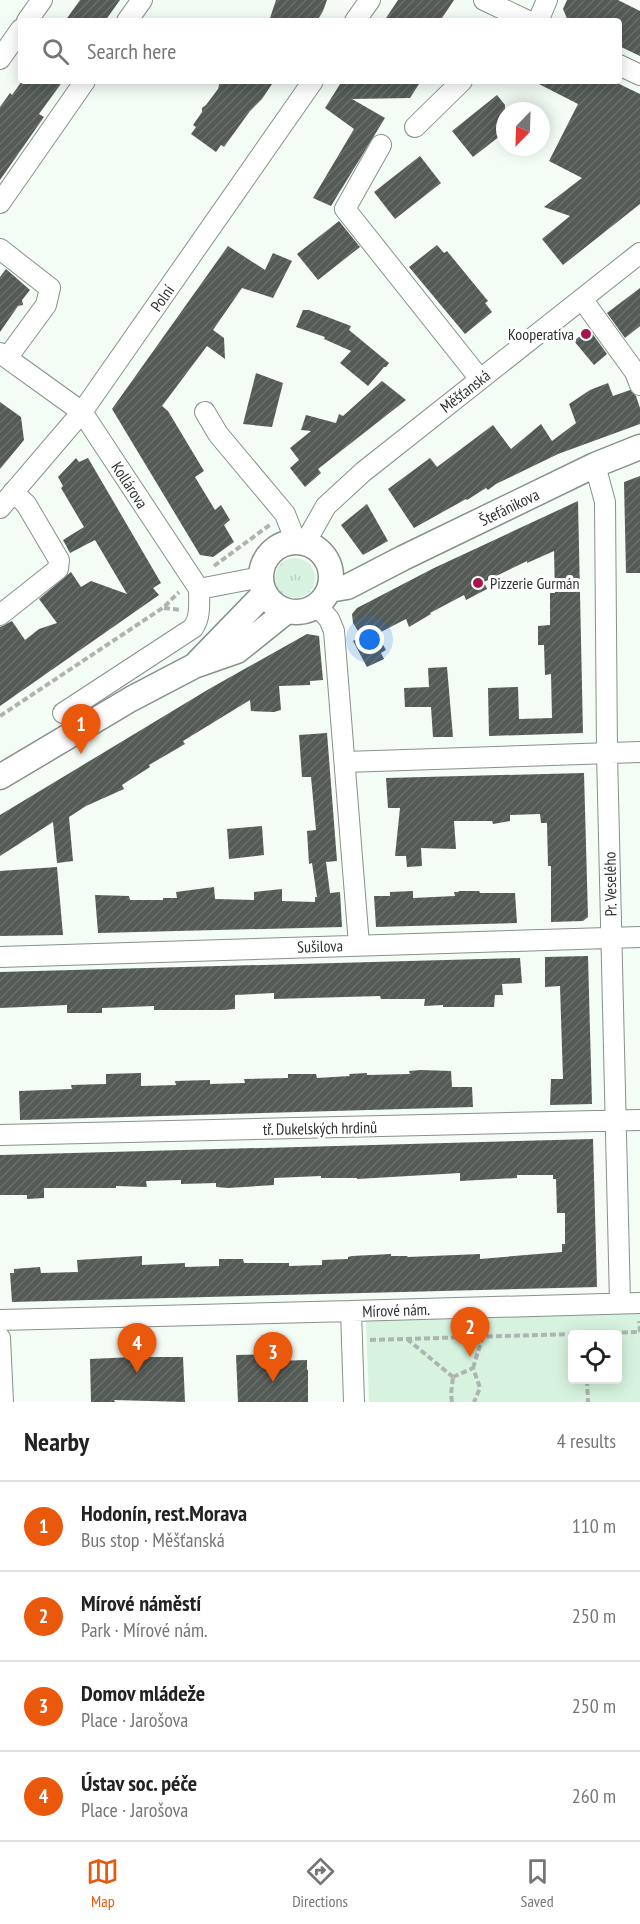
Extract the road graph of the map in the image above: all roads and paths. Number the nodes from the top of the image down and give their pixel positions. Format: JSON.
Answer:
{"nodes":[{"id":1,"x":42,"y":0,"type":"edge"},
{"id":2,"x":142,"y":0,"type":"edge"},
{"id":3,"x":370,"y":0,"type":"edge"},
{"id":4,"x":484,"y":0,"type":"edge"},
{"id":5,"x":548,"y":0,"type":"edge"},
{"id":6,"x":29,"y":18,"type":"edge"},
{"id":7,"x":129,"y":18,"type":"edge"},
{"id":8,"x":357,"y":18,"type":"edge"},
{"id":9,"x":516,"y":18,"type":"edge"},
{"id":10,"x":539,"y":18,"type":"edge"},
{"id":11,"x":18,"y":33,"type":"edge"},
{"id":12,"x":0,"y":59,"type":"edge"},
{"id":13,"x":622,"y":66,"type":"edge"},
{"id":14,"x":640,"y":75,"type":"edge"},
{"id":15,"x":83,"y":84,"type":"edge"},
{"id":16,"x":311,"y":84,"type":"edge"},
{"id":17,"x":459,"y":84,"type":"edge"},
{"id":18,"x":415,"y":127,"type":"dead end"},
{"id":19,"x":381,"y":146,"type":"dead end"},
{"id":20,"x":0,"y":203,"type":"edge"},
{"id":21,"x":0,"y":249,"type":"edge"},
{"id":22,"x":640,"y":253,"type":"edge"},
{"id":23,"x":582,"y":299,"type":"junction"},
{"id":24,"x":4,"y":356,"type":"edge"},
{"id":25,"x":480,"y":379,"type":"junction"},
{"id":26,"x":640,"y":385,"type":"edge"},
{"id":27,"x":82,"y":412,"type":"junction"},
{"id":28,"x":205,"y":412,"type":"dead end"},
{"id":29,"x":640,"y":447,"type":"edge"},
{"id":30,"x":595,"y":465,"type":"junction"},
{"id":31,"x":13,"y":492,"type":"junction"},
{"id":32,"x":0,"y":508,"type":"edge"},
{"id":33,"x":285,"y":514,"type":"junction"},
{"id":34,"x":301,"y":543,"type":"junction"},
{"id":35,"x":329,"y":565,"type":"junction"},
{"id":36,"x":379,"y":569,"type":"junction"},
{"id":37,"x":196,"y":585,"type":"junction"},
{"id":38,"x":263,"y":585,"type":"junction"},
{"id":39,"x":323,"y":598,"type":"junction"},
{"id":40,"x":286,"y":611,"type":"junction"},
{"id":41,"x":0,"y":615,"type":"edge"},
{"id":42,"x":194,"y":666,"type":"junction"},
{"id":43,"x":63,"y":712,"type":"dead end"},
{"id":44,"x":0,"y":716,"type":"edge"},
{"id":45,"x":640,"y":752,"type":"edge"},
{"id":46,"x":607,"y":753,"type":"junction"},
{"id":47,"x":345,"y":762,"type":"junction"},
{"id":48,"x":0,"y":777,"type":"edge"},
{"id":49,"x":640,"y":937,"type":"edge"},
{"id":50,"x":611,"y":938,"type":"junction"},
{"id":51,"x":359,"y":945,"type":"junction"},
{"id":52,"x":0,"y":957,"type":"edge"},
{"id":53,"x":640,"y":1120,"type":"edge"},
{"id":54,"x":615,"y":1121,"type":"junction"},
{"id":55,"x":0,"y":1135,"type":"edge"},
{"id":56,"x":630,"y":1303,"type":"edge"},
{"id":57,"x":351,"y":1311,"type":"junction"},
{"id":58,"x":0,"y":1320,"type":"edge"},
{"id":59,"x":640,"y":1332,"type":"edge"},
{"id":60,"x":622,"y":1333,"type":"edge"},
{"id":61,"x":568,"y":1334,"type":"edge"},
{"id":62,"x":483,"y":1336,"type":"junction"},
{"id":63,"x":0,"y":1338,"type":"edge"},
{"id":64,"x":406,"y":1338,"type":"junction"},
{"id":65,"x":352,"y":1341,"type":"junction"},
{"id":66,"x":473,"y":1368,"type":"junction"},
{"id":67,"x":453,"y":1377,"type":"junction"},
{"id":68,"x":587,"y":1384,"type":"edge"},
{"id":69,"x":3,"y":1402,"type":"edge"},
{"id":70,"x":354,"y":1402,"type":"edge"},
{"id":71,"x":452,"y":1402,"type":"edge"},
{"id":72,"x":474,"y":1402,"type":"edge"},
{"id":73,"x":588,"y":1402,"type":"edge"}],
"edges":[{"from":1,"to":6,"type":"street"},
{"from":2,"to":7,"type":"street"},
{"from":3,"to":8,"type":"street"},
{"from":4,"to":9,"type":"street"},
{"from":5,"to":10,"type":"street"},
{"from":11,"to":12,"type":"street"},
{"from":13,"to":14,"type":"street"},
{"from":15,"to":20,"type":"street"},
{"from":16,"to":27,"type":"street","name":"Polní"},
{"from":17,"to":18,"type":"street"},
{"from":19,"to":25,"type":"street"},
{"from":21,"to":24,"type":"street"},
{"from":22,"to":23,"type":"street","name":"Měšťanská"},
{"from":23,"to":25,"type":"street","name":"Měšťanská"},
{"from":23,"to":26,"type":"street"},
{"from":24,"to":27,"type":"street","name":"Kollárova"},
{"from":25,"to":34,"type":"street","name":"Měšťanská"},
{"from":27,"to":31,"type":"street","name":"Polní"},
{"from":27,"to":37,"type":"street","name":"Kollárova"},
{"from":28,"to":33,"type":"street"},
{"from":29,"to":30,"type":"main road","name":"Štefánikova"},
{"from":30,"to":36,"type":"main road","name":"Štefánikova"},
{"from":30,"to":46,"type":"street","name":"Pr. Veselého"},
{"from":31,"to":32,"type":"street","name":"Polní"},
{"from":31,"to":41,"type":"street"},
{"from":33,"to":34,"type":"street"},
{"from":33,"to":37,"type":"path"},
{"from":34,"to":35,"type":"main road"},
{"from":34,"to":38,"type":"main road"},
{"from":35,"to":36,"type":"main road"},
{"from":35,"to":39,"type":"main road"},
{"from":36,"to":39,"type":"main road","name":"Štefánikova"},
{"from":37,"to":38,"type":"street"},
{"from":37,"to":43,"type":"street"},
{"from":37,"to":44,"type":"path"},
{"from":38,"to":40,"type":"main road"},
{"from":38,"to":42,"type":"main road"},
{"from":39,"to":40,"type":"main road"},
{"from":39,"to":47,"type":"street"},
{"from":40,"to":42,"type":"main road"},
{"from":42,"to":48,"type":"main road"},
{"from":45,"to":46,"type":"street"},
{"from":46,"to":47,"type":"street"},
{"from":46,"to":50,"type":"street","name":"Pr. Veselého"},
{"from":47,"to":51,"type":"street"},
{"from":49,"to":50,"type":"street","name":"Sušilova"},
{"from":50,"to":51,"type":"street","name":"Sušilova"},
{"from":50,"to":54,"type":"street","name":"Pr. Veselého"},
{"from":51,"to":52,"type":"street","name":"Sušilova"},
{"from":53,"to":54,"type":"street","name":"tř. Dukelských hrdinů"},
{"from":54,"to":55,"type":"street","name":"tř. Dukelských hrdinů"},
{"from":54,"to":56,"type":"street","name":"Pr. Veselého"},
{"from":56,"to":57,"type":"street","name":"Mírové nám."},
{"from":57,"to":58,"type":"street"},
{"from":57,"to":65,"type":"street","name":"Mírové nám."},
{"from":59,"to":60,"type":"path"},
{"from":61,"to":62,"type":"path"},
{"from":62,"to":64,"type":"path"},
{"from":62,"to":66,"type":"path"},
{"from":63,"to":69,"type":"street"},
{"from":64,"to":65,"type":"path"},
{"from":64,"to":67,"type":"path"},
{"from":65,"to":70,"type":"street","name":"Mírové nám."},
{"from":66,"to":67,"type":"path"},
{"from":66,"to":72,"type":"path"},
{"from":67,"to":71,"type":"path"},
{"from":68,"to":73,"type":"path"}]}
